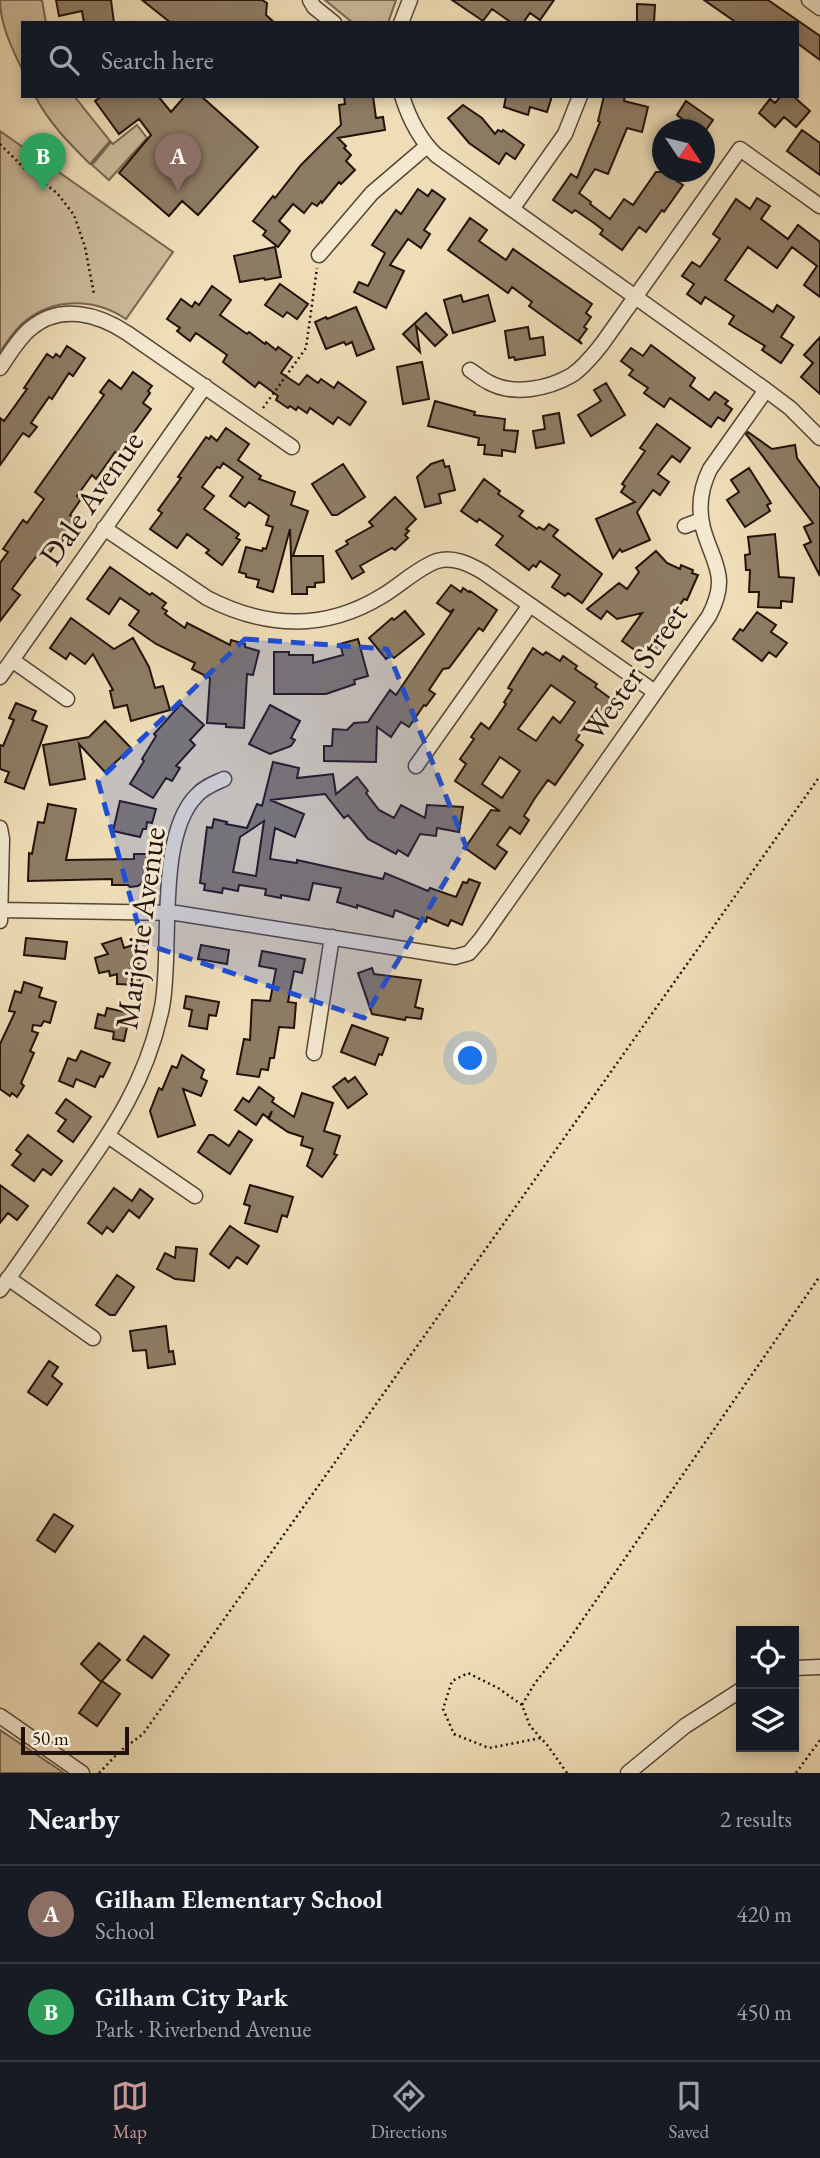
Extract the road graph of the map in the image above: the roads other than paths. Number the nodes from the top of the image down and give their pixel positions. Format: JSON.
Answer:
{"nodes":[{"id":1,"x":310,"y":0,"type":"edge"},
{"id":2,"x":410,"y":0,"type":"edge"},
{"id":3,"x":808,"y":0,"type":"edge"},
{"id":4,"x":820,"y":8,"type":"edge"},
{"id":5,"x":332,"y":21,"type":"edge"},
{"id":6,"x":402,"y":21,"type":"edge"},
{"id":7,"x":403,"y":98,"type":"edge"},
{"id":8,"x":579,"y":98,"type":"edge"},
{"id":9,"x":427,"y":146,"type":"junction"},
{"id":10,"x":820,"y":206,"type":"edge"},
{"id":11,"x":512,"y":209,"type":"junction"},
{"id":12,"x":319,"y":255,"type":"road end"},
{"id":13,"x":636,"y":297,"type":"junction"},
{"id":14,"x":0,"y":368,"type":"edge"},
{"id":15,"x":470,"y":370,"type":"dead end"},
{"id":16,"x":205,"y":386,"type":"junction"},
{"id":17,"x":766,"y":390,"type":"junction"},
{"id":18,"x":820,"y":438,"type":"edge"},
{"id":19,"x":292,"y":447,"type":"dead end"},
{"id":20,"x":701,"y":520,"type":"junction"},
{"id":21,"x":685,"y":526,"type":"dead end"},
{"id":22,"x":104,"y":528,"type":"junction"},
{"id":23,"x":530,"y":605,"type":"junction"},
{"id":24,"x":12,"y":660,"type":"junction"},
{"id":25,"x":0,"y":677,"type":"edge"},
{"id":26,"x":655,"y":692,"type":"junction"},
{"id":27,"x":67,"y":699,"type":"dead end"},
{"id":28,"x":416,"y":766,"type":"dead end"},
{"id":29,"x":224,"y":779,"type":"dead end"},
{"id":30,"x":0,"y":828,"type":"edge"},
{"id":31,"x":1,"y":910,"type":"edge"},
{"id":32,"x":167,"y":913,"type":"junction"},
{"id":33,"x":0,"y":921,"type":"edge"},
{"id":34,"x":332,"y":937,"type":"junction"},
{"id":35,"x":314,"y":1052,"type":"dead end"},
{"id":36,"x":108,"y":1136,"type":"junction"},
{"id":37,"x":195,"y":1196,"type":"dead end"},
{"id":38,"x":4,"y":1284,"type":"edge"},
{"id":39,"x":93,"y":1338,"type":"dead end"},
{"id":40,"x":820,"y":1667,"type":"edge"},
{"id":41,"x":799,"y":1668,"type":"edge"},
{"id":42,"x":736,"y":1693,"type":"edge"},
{"id":43,"x":0,"y":1716,"type":"edge"},
{"id":44,"x":82,"y":1773,"type":"edge"},
{"id":45,"x":628,"y":1773,"type":"edge"}],
"edges":[{"from":1,"to":5,"type":"street"},
{"from":2,"to":6,"type":"street"},
{"from":3,"to":4,"type":"street"},
{"from":7,"to":9,"type":"street"},
{"from":8,"to":11,"type":"street"},
{"from":9,"to":11,"type":"street"},
{"from":9,"to":12,"type":"street"},
{"from":10,"to":13,"type":"street"},
{"from":11,"to":13,"type":"street"},
{"from":13,"to":15,"type":"street"},
{"from":13,"to":17,"type":"street"},
{"from":14,"to":16,"type":"street"},
{"from":16,"to":19,"type":"street"},
{"from":16,"to":22,"type":"street","name":"Dale Avenue"},
{"from":17,"to":18,"type":"street"},
{"from":17,"to":20,"type":"street","name":"Wester Street"},
{"from":20,"to":21,"type":"street"},
{"from":20,"to":26,"type":"street","name":"Wester Street"},
{"from":22,"to":23,"type":"street"},
{"from":22,"to":24,"type":"street","name":"Dale Avenue"},
{"from":23,"to":26,"type":"street"},
{"from":23,"to":28,"type":"street"},
{"from":24,"to":25,"type":"street","name":"Dale Avenue"},
{"from":24,"to":27,"type":"street"},
{"from":26,"to":34,"type":"street","name":"Wester Street"},
{"from":29,"to":32,"type":"street","name":"Marjorie Avenue"},
{"from":30,"to":31,"type":"street"},
{"from":31,"to":32,"type":"street"},
{"from":31,"to":33,"type":"street"},
{"from":32,"to":34,"type":"street"},
{"from":32,"to":36,"type":"street","name":"Marjorie Avenue"},
{"from":34,"to":35,"type":"street"},
{"from":36,"to":37,"type":"street"},
{"from":36,"to":38,"type":"street","name":"Marjorie Avenue"},
{"from":38,"to":39,"type":"street","name":"Marjorie Avenue"},
{"from":40,"to":41,"type":"street"},
{"from":42,"to":45,"type":"street"},
{"from":43,"to":44,"type":"street"}]}
